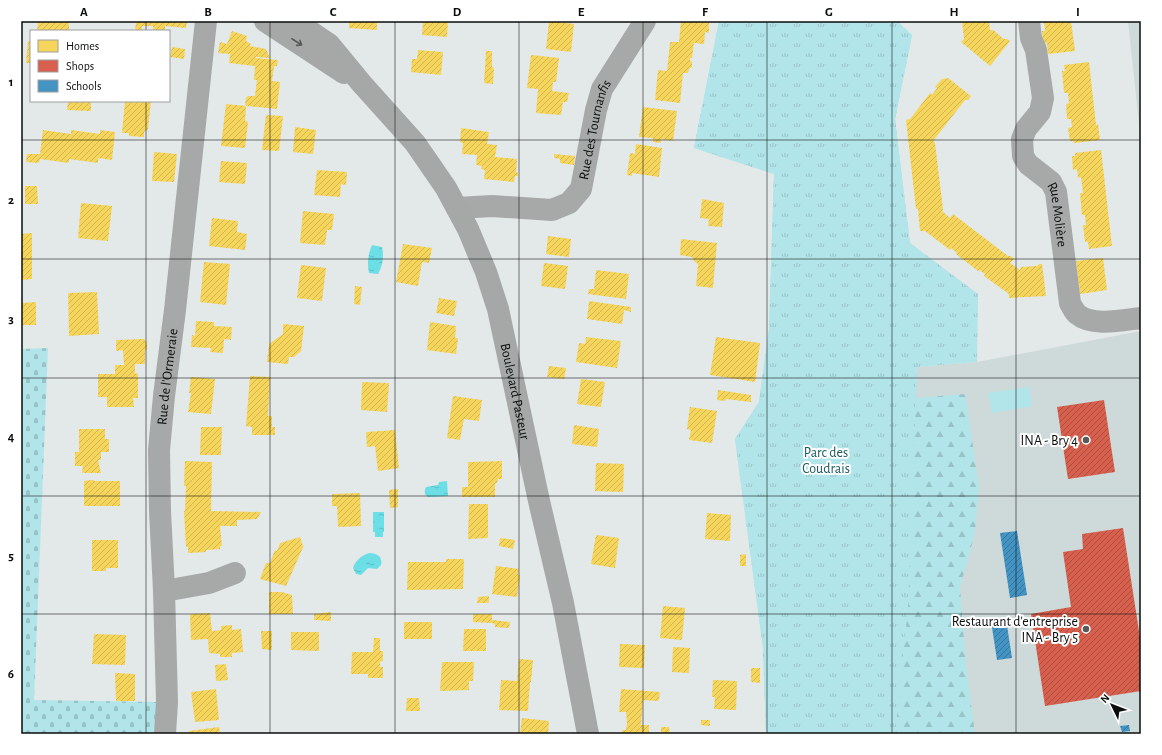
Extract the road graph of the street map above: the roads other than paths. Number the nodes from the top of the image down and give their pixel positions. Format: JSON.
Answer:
{"nodes":[{"id":1,"x":206,"y":21,"type":"edge"},
{"id":2,"x":265,"y":21,"type":"edge"},
{"id":3,"x":295,"y":21,"type":"edge"},
{"id":4,"x":645,"y":21,"type":"edge"},
{"id":5,"x":1029,"y":21,"type":"edge"},
{"id":6,"x":362,"y":84,"type":"junction"},
{"id":7,"x":457,"y":208,"type":"junction"},
{"id":8,"x":1141,"y":318,"type":"edge"},
{"id":9,"x":235,"y":573,"type":"dead end"},
{"id":10,"x":164,"y":591,"type":"junction"},
{"id":11,"x":165,"y":734,"type":"edge"},
{"id":12,"x":588,"y":734,"type":"edge"}],
"edges":[{"from":1,"to":10,"type":"street","name":"Rue de l'Ormeraie"},
{"from":2,"to":6,"type":"main road","name":"Boulevard Pasteur","one_way":true},
{"from":3,"to":6,"type":"main road","name":"Boulevard Pasteur"},
{"from":4,"to":7,"type":"street","name":"Rue des Tournanfis"},
{"from":5,"to":8,"type":"street","name":"Rue Molière"},
{"from":6,"to":7,"type":"main road","name":"Boulevard Pasteur"},
{"from":7,"to":12,"type":"main road","name":"Boulevard Pasteur"},
{"from":9,"to":10,"type":"street"},
{"from":10,"to":11,"type":"street","name":"Rue de l'Ormeraie"}]}
